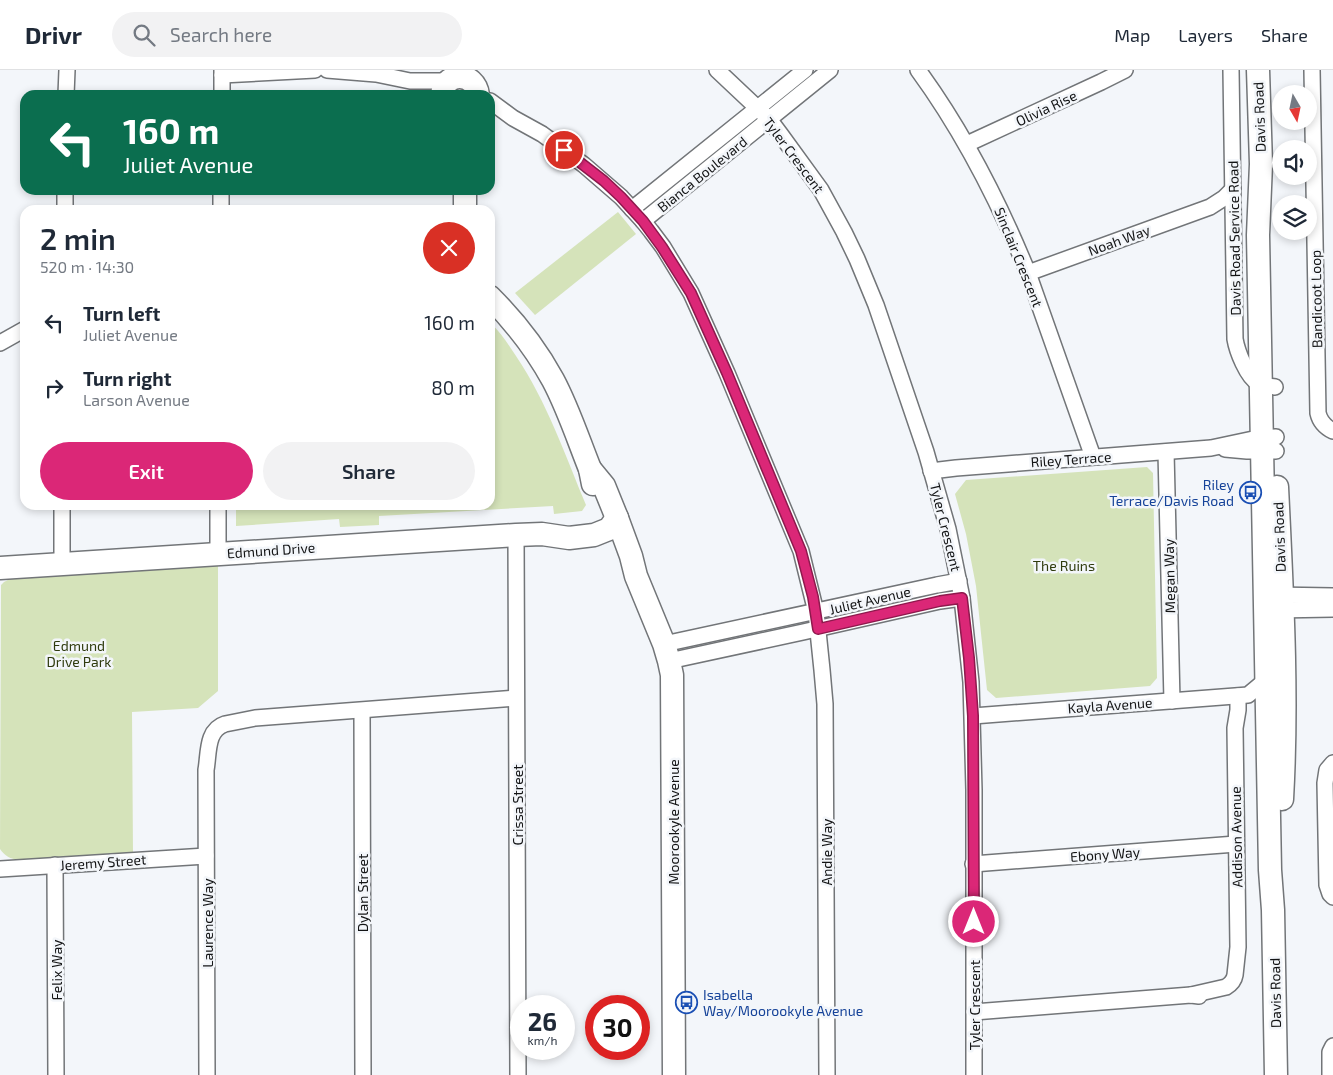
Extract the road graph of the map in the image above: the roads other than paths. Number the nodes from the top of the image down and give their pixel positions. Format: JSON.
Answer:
{"nodes":[{"id":1,"x":67,"y":70,"type":"edge"},
{"id":2,"x":315,"y":70,"type":"edge"},
{"id":3,"x":328,"y":70,"type":"edge"},
{"id":4,"x":717,"y":70,"type":"edge"},
{"id":5,"x":805,"y":70,"type":"edge"},
{"id":6,"x":830,"y":70,"type":"edge"},
{"id":7,"x":918,"y":70,"type":"edge"},
{"id":8,"x":1125,"y":70,"type":"edge"},
{"id":9,"x":1258,"y":70,"type":"edge"},
{"id":10,"x":1312,"y":70,"type":"edge"},
{"id":11,"x":1229,"y":71,"type":"edge"},
{"id":12,"x":222,"y":73,"type":"edge"},
{"id":13,"x":410,"y":81,"type":"junction"},
{"id":14,"x":463,"y":86,"type":"edge"},
{"id":15,"x":66,"y":90,"type":"edge"},
{"id":16,"x":222,"y":90,"type":"edge"},
{"id":17,"x":495,"y":106,"type":"edge"},
{"id":18,"x":757,"y":108,"type":"junction"},
{"id":19,"x":495,"y":113,"type":"edge"},
{"id":20,"x":513,"y":118,"type":"junction"},
{"id":21,"x":769,"y":119,"type":"junction"},
{"id":22,"x":967,"y":144,"type":"junction"},
{"id":23,"x":1233,"y":189,"type":"junction"},
{"id":24,"x":1210,"y":207,"type":"junction"},
{"id":25,"x":632,"y":209,"type":"junction"},
{"id":26,"x":1233,"y":215,"type":"junction"},
{"id":27,"x":643,"y":221,"type":"junction"},
{"id":28,"x":1028,"y":273,"type":"junction"},
{"id":29,"x":495,"y":302,"type":"edge"},
{"id":30,"x":20,"y":333,"type":"edge"},
{"id":31,"x":0,"y":343,"type":"edge"},
{"id":32,"x":1268,"y":385,"type":"junction"},
{"id":33,"x":1333,"y":431,"type":"edge"},
{"id":34,"x":1269,"y":444,"type":"junction"},
{"id":35,"x":1166,"y":452,"type":"junction"},
{"id":36,"x":1093,"y":457,"type":"junction"},
{"id":37,"x":931,"y":471,"type":"junction"},
{"id":38,"x":62,"y":510,"type":"edge"},
{"id":39,"x":218,"y":510,"type":"edge"},
{"id":40,"x":610,"y":522,"type":"junction"},
{"id":41,"x":516,"y":535,"type":"junction"},
{"id":42,"x":218,"y":554,"type":"junction"},
{"id":43,"x":62,"y":564,"type":"junction"},
{"id":44,"x":0,"y":568,"type":"edge"},
{"id":45,"x":959,"y":581,"type":"junction"},
{"id":46,"x":1333,"y":596,"type":"edge"},
{"id":47,"x":962,"y":598,"type":"junction"},
{"id":48,"x":1273,"y":602,"type":"junction"},
{"id":49,"x":1333,"y":609,"type":"edge"},
{"id":50,"x":816,"y":612,"type":"junction"},
{"id":51,"x":818,"y":629,"type":"junction"},
{"id":52,"x":666,"y":652,"type":"junction"},
{"id":53,"x":1266,"y":680,"type":"junction"},
{"id":54,"x":1243,"y":695,"type":"junction"},
{"id":55,"x":1220,"y":697,"type":"junction"},
{"id":56,"x":516,"y":698,"type":"junction"},
{"id":57,"x":1172,"y":701,"type":"junction"},
{"id":58,"x":362,"y":711,"type":"junction"},
{"id":59,"x":973,"y":716,"type":"junction"},
{"id":60,"x":1267,"y":720,"type":"junction"},
{"id":61,"x":1235,"y":728,"type":"junction"},
{"id":62,"x":1333,"y":763,"type":"edge"},
{"id":63,"x":1236,"y":844,"type":"junction"},
{"id":64,"x":206,"y":856,"type":"junction"},
{"id":65,"x":974,"y":864,"type":"junction"},
{"id":66,"x":55,"y":865,"type":"junction"},
{"id":67,"x":0,"y":869,"type":"edge"},
{"id":68,"x":1333,"y":897,"type":"edge"},
{"id":69,"x":1273,"y":910,"type":"junction"},
{"id":70,"x":974,"y":1012,"type":"junction"},
{"id":71,"x":1333,"y":1046,"type":"edge"},
{"id":72,"x":56,"y":1075,"type":"edge"},
{"id":73,"x":207,"y":1075,"type":"edge"},
{"id":74,"x":363,"y":1075,"type":"edge"},
{"id":75,"x":518,"y":1075,"type":"edge"},
{"id":76,"x":674,"y":1075,"type":"edge"},
{"id":77,"x":827,"y":1075,"type":"edge"},
{"id":78,"x":974,"y":1075,"type":"edge"},
{"id":79,"x":1276,"y":1075,"type":"edge"},
{"id":80,"x":1330,"y":1075,"type":"edge"}],
"edges":[{"from":1,"to":15,"type":"street"},
{"from":2,"to":12,"type":"street"},
{"from":3,"to":13,"type":"street"},
{"from":4,"to":18,"type":"street","name":"Tyler Crescent"},
{"from":5,"to":18,"type":"street","name":"Bianca Boulevard"},
{"from":6,"to":21,"type":"street","name":"Bianca Boulevard"},
{"from":7,"to":22,"type":"street","name":"Sinclair Crescent"},
{"from":8,"to":22,"type":"street","name":"Olivia Rise"},
{"from":9,"to":32,"type":"street","name":"Davis Road"},
{"from":10,"to":33,"type":"street","name":"Bandicoot Loop"},
{"from":11,"to":23,"type":"street","name":"Davis Road Service Road"},
{"from":12,"to":16,"type":"street"},
{"from":13,"to":14,"type":"street"},
{"from":13,"to":14,"type":"street"},
{"from":17,"to":20,"type":"street"},
{"from":18,"to":21,"type":"street","name":"Tyler Crescent"},
{"from":18,"to":25,"type":"street","name":"Bianca Boulevard"},
{"from":19,"to":20,"type":"street"},
{"from":20,"to":25,"type":"street","name":"Andie Way"},
{"from":21,"to":27,"type":"street","name":"Bianca Boulevard"},
{"from":21,"to":37,"type":"street","name":"Tyler Crescent"},
{"from":22,"to":28,"type":"street","name":"Sinclair Crescent"},
{"from":23,"to":24,"type":"street","name":"Noah Way"},
{"from":23,"to":26,"type":"street","name":"Davis Road Service Road"},
{"from":24,"to":26,"type":"street"},
{"from":24,"to":28,"type":"street","name":"Noah Way"},
{"from":25,"to":27,"type":"street","name":"Andie Way"},
{"from":26,"to":32,"type":"street","name":"Davis Road Service Road"},
{"from":27,"to":50,"type":"street","name":"Andie Way"},
{"from":28,"to":36,"type":"street","name":"Sinclair Crescent"},
{"from":29,"to":40,"type":"street","name":"Moorookyle Avenue"},
{"from":30,"to":31,"type":"street"},
{"from":32,"to":34,"type":"street","name":"Davis Road"},
{"from":34,"to":35,"type":"street","name":"Riley Terrace"},
{"from":34,"to":48,"type":"street","name":"Davis Road"},
{"from":35,"to":36,"type":"street","name":"Riley Terrace"},
{"from":35,"to":57,"type":"street","name":"Megan Way"},
{"from":36,"to":37,"type":"street","name":"Riley Terrace"},
{"from":37,"to":45,"type":"street","name":"Tyler Crescent"},
{"from":38,"to":43,"type":"street"},
{"from":39,"to":42,"type":"street"},
{"from":40,"to":41,"type":"street","name":"Edmund Drive"},
{"from":40,"to":52,"type":"street","name":"Moorookyle Avenue"},
{"from":41,"to":42,"type":"street","name":"Edmund Drive"},
{"from":41,"to":56,"type":"street","name":"Crissa Street"},
{"from":42,"to":43,"type":"street","name":"Edmund Drive"},
{"from":43,"to":44,"type":"street","name":"Edmund Drive"},
{"from":45,"to":47,"type":"street","name":"Tyler Crescent"},
{"from":45,"to":50,"type":"street","name":"Juliet Avenue"},
{"from":46,"to":48,"type":"street"},
{"from":47,"to":51,"type":"street","name":"Juliet Avenue"},
{"from":47,"to":59,"type":"street","name":"Tyler Crescent"},
{"from":48,"to":49,"type":"street"},
{"from":48,"to":53,"type":"street","name":"Davis Road"},
{"from":48,"to":69,"type":"street","name":"Davis Road"},
{"from":50,"to":51,"type":"street","name":"Andie Way"},
{"from":50,"to":52,"type":"street","name":"Juliet Avenue"},
{"from":51,"to":52,"type":"street","name":"Juliet Avenue"},
{"from":51,"to":77,"type":"street","name":"Andie Way"},
{"from":52,"to":76,"type":"street","name":"Moorookyle Avenue"},
{"from":53,"to":54,"type":"street"},
{"from":53,"to":60,"type":"street","name":"Davis Road"},
{"from":54,"to":55,"type":"street","name":"Kayla Avenue"},
{"from":54,"to":60,"type":"street"},
{"from":54,"to":61,"type":"street","name":"Addison Avenue"},
{"from":55,"to":57,"type":"street","name":"Kayla Avenue"},
{"from":55,"to":61,"type":"street","name":"Addison Avenue"},
{"from":56,"to":58,"type":"street","name":"Laurence Way"},
{"from":56,"to":75,"type":"street","name":"Crissa Street"},
{"from":57,"to":59,"type":"street","name":"Kayla Avenue"},
{"from":58,"to":64,"type":"street","name":"Laurence Way"},
{"from":58,"to":74,"type":"street","name":"Dylan Street"},
{"from":59,"to":65,"type":"street","name":"Tyler Crescent"},
{"from":60,"to":69,"type":"street","name":"Davis Road"},
{"from":61,"to":63,"type":"street","name":"Addison Avenue"},
{"from":62,"to":68,"type":"street"},
{"from":63,"to":65,"type":"street","name":"Ebony Way"},
{"from":63,"to":70,"type":"street","name":"Addison Avenue"},
{"from":64,"to":66,"type":"street","name":"Jeremy Street"},
{"from":64,"to":73,"type":"street","name":"Laurence Way"},
{"from":65,"to":70,"type":"street","name":"Tyler Crescent"},
{"from":66,"to":67,"type":"street","name":"Jeremy Street"},
{"from":66,"to":72,"type":"street","name":"Felix Way"},
{"from":69,"to":79,"type":"street","name":"Davis Road"},
{"from":70,"to":78,"type":"street","name":"Tyler Crescent"},
{"from":71,"to":80,"type":"street"}]}
